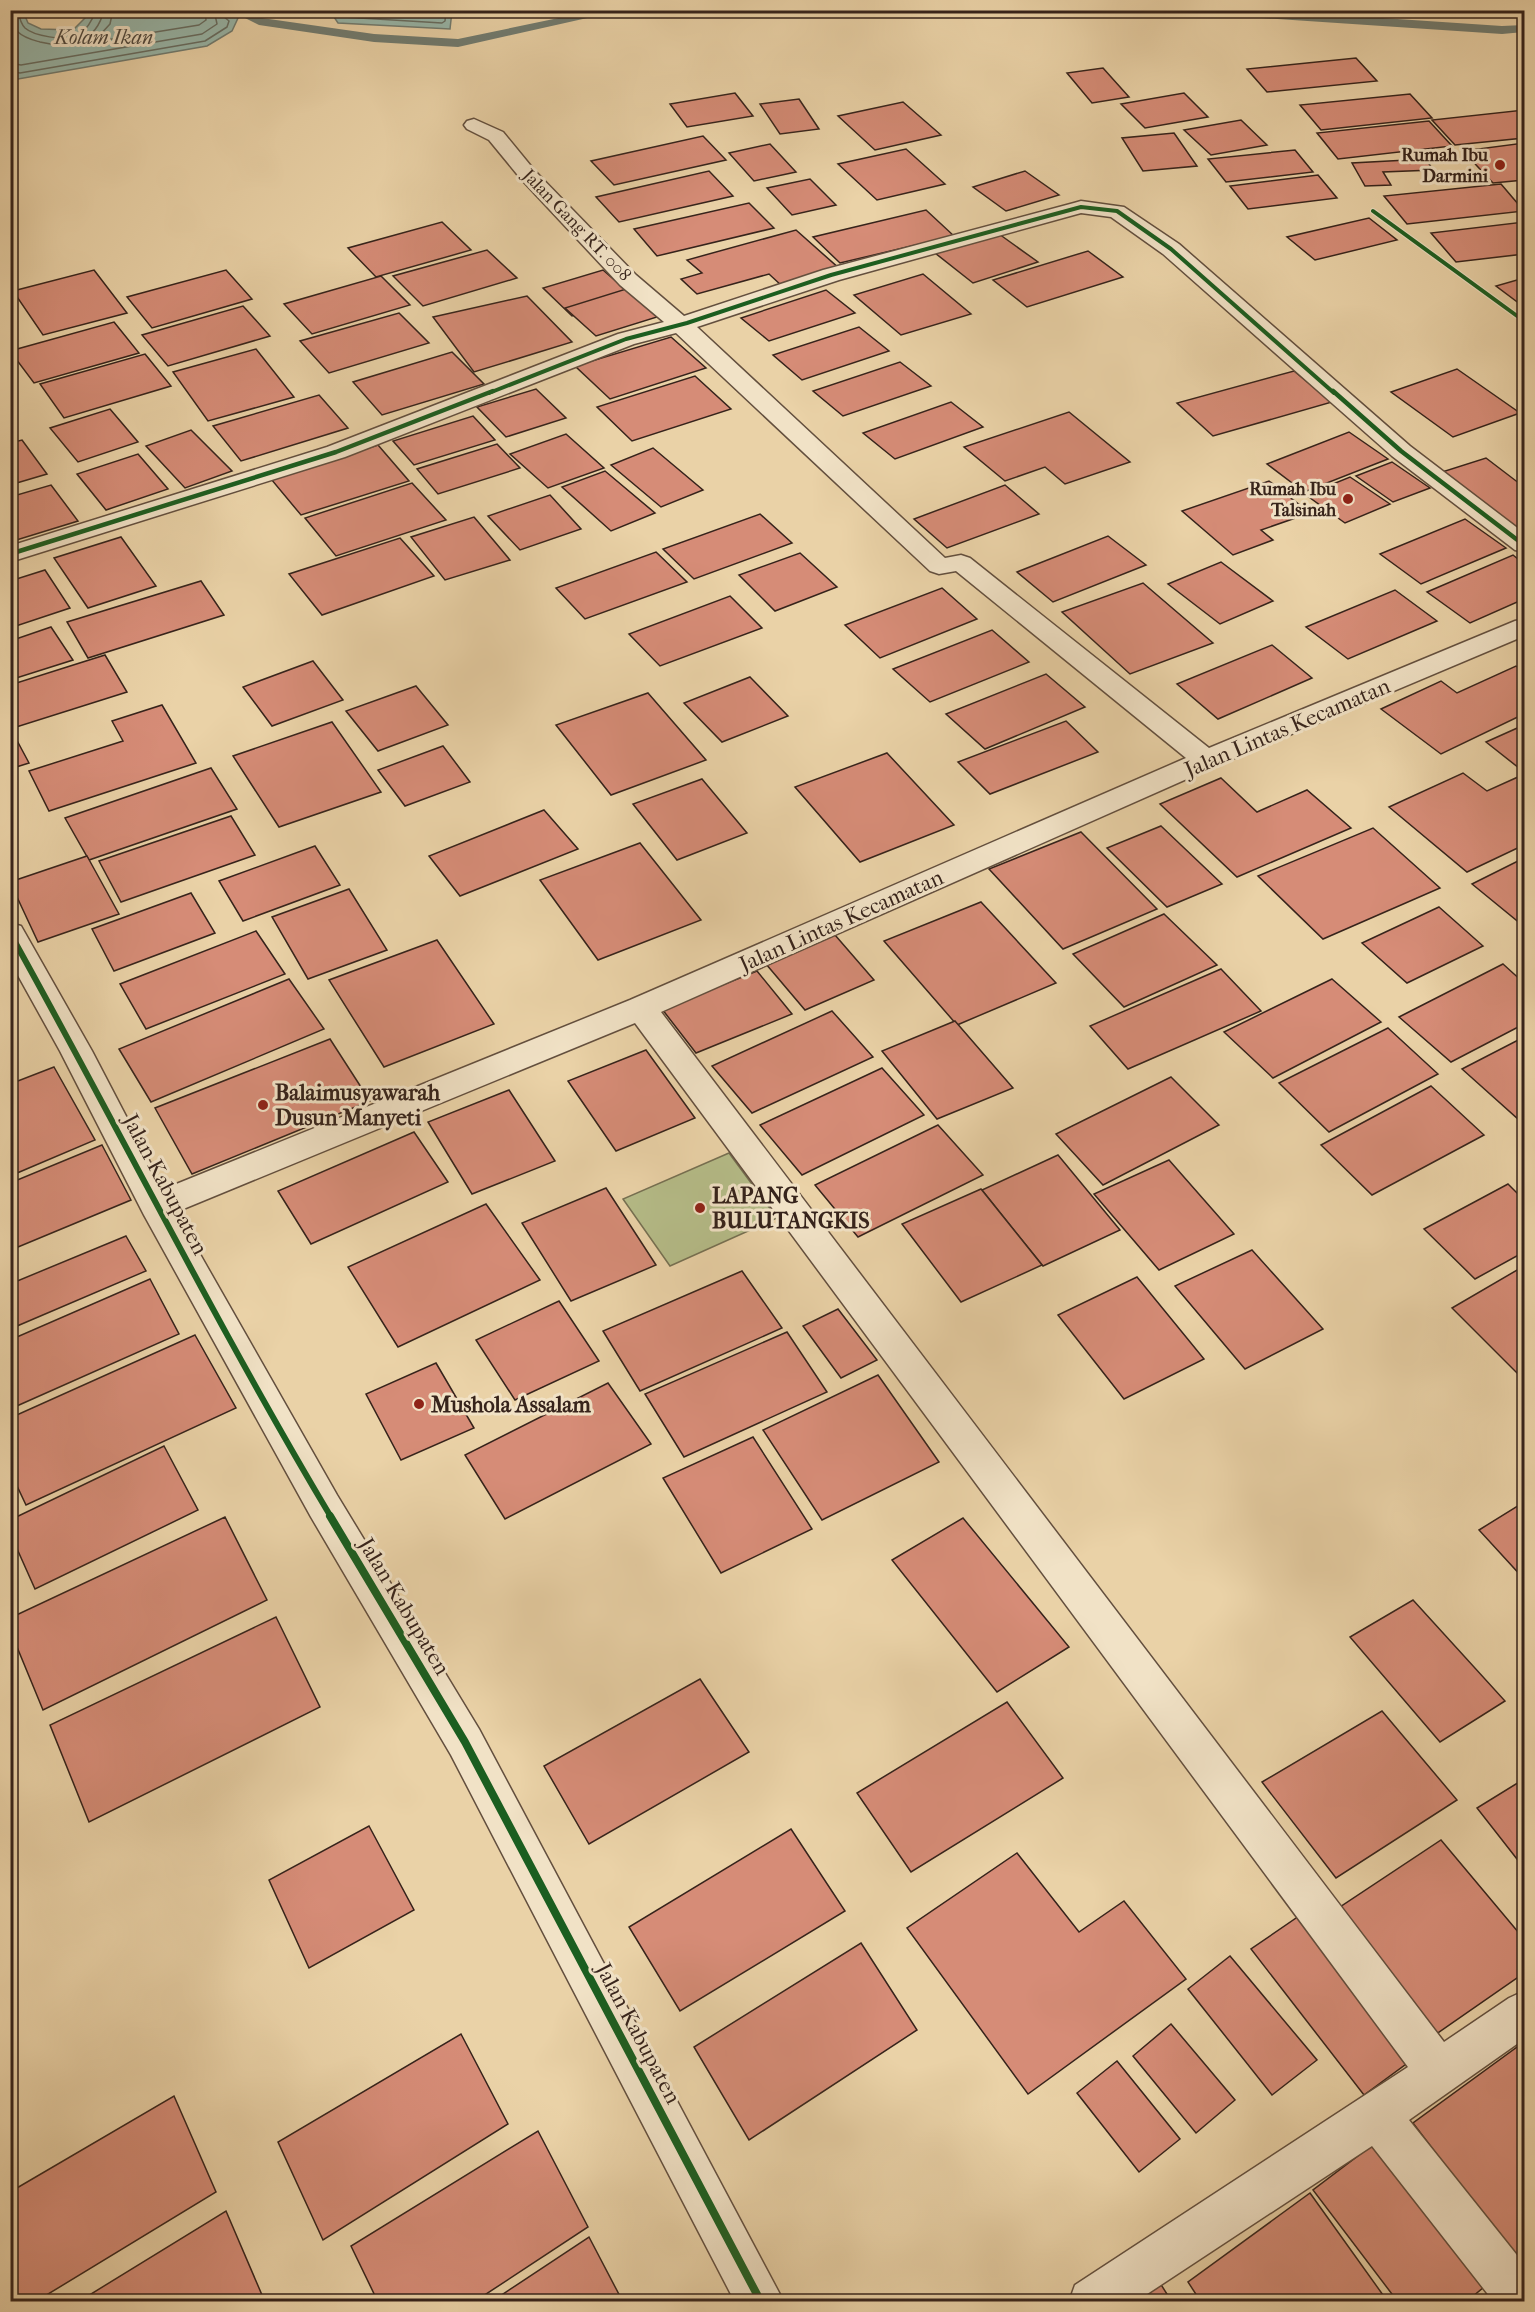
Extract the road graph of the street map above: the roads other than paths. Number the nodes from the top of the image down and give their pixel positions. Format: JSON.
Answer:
{"nodes":[{"id":1,"x":474,"y":125,"type":"dead end"},
{"id":2,"x":681,"y":325,"type":"junction"},
{"id":3,"x":1524,"y":545,"type":"edge"},
{"id":4,"x":10,"y":554,"type":"edge"},
{"id":5,"x":1524,"y":627,"type":"edge"},
{"id":6,"x":1206,"y":760,"type":"junction"},
{"id":7,"x":10,"y":933,"type":"edge"},
{"id":8,"x":641,"y":1008,"type":"junction"},
{"id":9,"x":156,"y":1206,"type":"junction"},
{"id":10,"x":1524,"y":2013,"type":"edge"},
{"id":11,"x":1440,"y":2073,"type":"junction"},
{"id":12,"x":1377,"y":2116,"type":"junction"},
{"id":13,"x":761,"y":2301,"type":"edge"},
{"id":14,"x":1092,"y":2301,"type":"edge"},
{"id":15,"x":1524,"y":2301,"type":"edge"}],
"edges":[{"from":1,"to":2,"type":"street","name":"Jalan Gang RT. 008"},
{"from":2,"to":3,"type":"street"},
{"from":2,"to":4,"type":"street"},
{"from":2,"to":6,"type":"street","name":"Jalan Gang RT. 008"},
{"from":5,"to":6,"type":"street","name":"Jalan Lintas Kecamatan"},
{"from":6,"to":8,"type":"street","name":"Jalan Lintas Kecamatan"},
{"from":7,"to":9,"type":"street","name":"Jalan Kabupaten"},
{"from":8,"to":9,"type":"street","name":"Jalan Lintas Kecamatan"},
{"from":8,"to":11,"type":"street"},
{"from":9,"to":13,"type":"street","name":"Jalan Kabupaten"},
{"from":10,"to":11,"type":"street"},
{"from":11,"to":12,"type":"street"},
{"from":12,"to":14,"type":"street"},
{"from":12,"to":15,"type":"street"}]}
